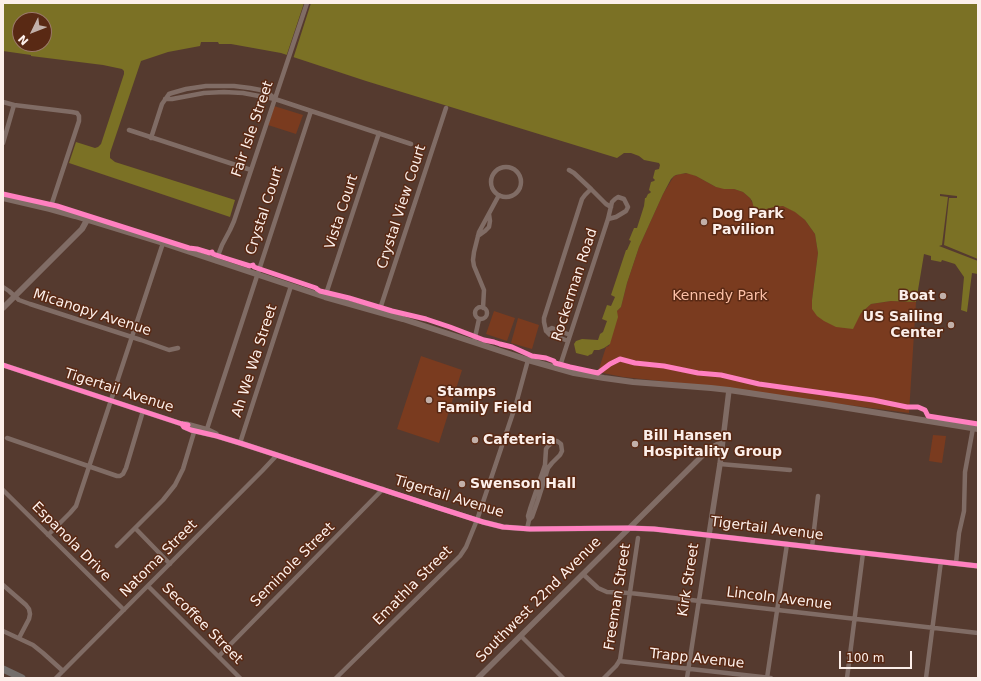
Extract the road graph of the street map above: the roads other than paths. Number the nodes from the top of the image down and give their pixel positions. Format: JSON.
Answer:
{"nodes":[{"id":1,"x":308,"y":3,"type":"edge"},
{"id":2,"x":274,"y":98,"type":"junction"},
{"id":3,"x":3,"y":102,"type":"edge"},
{"id":4,"x":14,"y":105,"type":"junction"},
{"id":5,"x":446,"y":108,"type":"dead end"},
{"id":6,"x":311,"y":111,"type":"junction"},
{"id":7,"x":129,"y":130,"type":"dead end"},
{"id":8,"x":379,"y":133,"type":"junction"},
{"id":9,"x":151,"y":138,"type":"junction"},
{"id":10,"x":3,"y":143,"type":"edge"},
{"id":11,"x":411,"y":144,"type":"dead end"},
{"id":12,"x":251,"y":170,"type":"junction"},
{"id":13,"x":569,"y":170,"type":"dead end"},
{"id":14,"x":590,"y":189,"type":"junction"},
{"id":15,"x":499,"y":195,"type":"junction"},
{"id":16,"x":3,"y":198,"type":"edge"},
{"id":17,"x":611,"y":207,"type":"junction"},
{"id":18,"x":50,"y":209,"type":"junction"},
{"id":19,"x":87,"y":220,"type":"junction"},
{"id":20,"x":608,"y":220,"type":"junction"},
{"id":21,"x":162,"y":244,"type":"junction"},
{"id":22,"x":216,"y":261,"type":"junction"},
{"id":23,"x":257,"y":275,"type":"junction"},
{"id":24,"x":291,"y":286,"type":"junction"},
{"id":25,"x":3,"y":287,"type":"edge"},
{"id":26,"x":15,"y":296,"type":"junction"},
{"id":27,"x":325,"y":297,"type":"junction"},
{"id":28,"x":3,"y":308,"type":"edge"},
{"id":29,"x":483,"y":308,"type":"junction"},
{"id":30,"x":379,"y":312,"type":"junction"},
{"id":31,"x":479,"y":319,"type":"junction"},
{"id":32,"x":546,"y":331,"type":"junction"},
{"id":33,"x":570,"y":335,"type":"junction"},
{"id":34,"x":132,"y":337,"type":"junction"},
{"id":35,"x":568,"y":341,"type":"junction"},
{"id":36,"x":474,"y":342,"type":"junction"},
{"id":37,"x":178,"y":348,"type":"dead end"},
{"id":38,"x":528,"y":360,"type":"junction"},
{"id":39,"x":3,"y":365,"type":"edge"},
{"id":40,"x":559,"y":369,"type":"junction"},
{"id":41,"x":729,"y":390,"type":"junction"},
{"id":42,"x":111,"y":401,"type":"junction"},
{"id":43,"x":143,"y":412,"type":"junction"},
{"id":44,"x":976,"y":428,"type":"edge"},
{"id":45,"x":195,"y":429,"type":"junction"},
{"id":46,"x":206,"y":431,"type":"junction"},
{"id":47,"x":6,"y":438,"type":"dead end"},
{"id":48,"x":722,"y":442,"type":"junction"},
{"id":49,"x":240,"y":443,"type":"junction"},
{"id":50,"x":277,"y":455,"type":"junction"},
{"id":51,"x":720,"y":464,"type":"junction"},
{"id":52,"x":90,"y":466,"type":"junction"},
{"id":53,"x":790,"y":470,"type":"dead end"},
{"id":54,"x":383,"y":489,"type":"junction"},
{"id":55,"x":3,"y":490,"type":"edge"},
{"id":56,"x":818,"y":496,"type":"dead end"},
{"id":57,"x":642,"y":515,"type":"junction"},
{"id":58,"x":477,"y":520,"type":"junction"},
{"id":59,"x":529,"y":520,"type":"junction"},
{"id":60,"x":135,"y":528,"type":"junction"},
{"id":61,"x":527,"y":528,"type":"junction"},
{"id":62,"x":610,"y":528,"type":"junction"},
{"id":63,"x":629,"y":528,"type":"junction"},
{"id":64,"x":647,"y":528,"type":"junction"},
{"id":65,"x":48,"y":535,"type":"junction"},
{"id":66,"x":709,"y":535,"type":"junction"},
{"id":67,"x":638,"y":538,"type":"dead end"},
{"id":68,"x":615,"y":542,"type":"junction"},
{"id":69,"x":787,"y":544,"type":"junction"},
{"id":70,"x":117,"y":546,"type":"dead end"},
{"id":71,"x":812,"y":547,"type":"junction"},
{"id":72,"x":863,"y":553,"type":"junction"},
{"id":73,"x":941,"y":561,"type":"junction"},
{"id":74,"x":956,"y":563,"type":"junction"},
{"id":75,"x":170,"y":564,"type":"junction"},
{"id":76,"x":978,"y":566,"type":"edge"},
{"id":77,"x":582,"y":574,"type":"junction"},
{"id":78,"x":3,"y":585,"type":"edge"},
{"id":79,"x":148,"y":586,"type":"junction"},
{"id":80,"x":630,"y":593,"type":"junction"},
{"id":81,"x":698,"y":601,"type":"junction"},
{"id":82,"x":124,"y":610,"type":"junction"},
{"id":83,"x":777,"y":610,"type":"junction"},
{"id":84,"x":855,"y":620,"type":"junction"},
{"id":85,"x":932,"y":628,"type":"junction"},
{"id":86,"x":3,"y":631,"type":"edge"},
{"id":87,"x":978,"y":633,"type":"edge"},
{"id":88,"x":521,"y":636,"type":"junction"},
{"id":89,"x":19,"y":638,"type":"junction"},
{"id":90,"x":219,"y":656,"type":"junction"},
{"id":91,"x":619,"y":661,"type":"junction"},
{"id":92,"x":688,"y":668,"type":"junction"},
{"id":93,"x":3,"y":669,"type":"edge"},
{"id":94,"x":62,"y":671,"type":"junction"},
{"id":95,"x":22,"y":678,"type":"edge"},
{"id":96,"x":56,"y":678,"type":"edge"},
{"id":97,"x":240,"y":678,"type":"edge"},
{"id":98,"x":336,"y":678,"type":"edge"},
{"id":99,"x":478,"y":678,"type":"edge"},
{"id":100,"x":563,"y":678,"type":"edge"},
{"id":101,"x":604,"y":678,"type":"edge"},
{"id":102,"x":687,"y":678,"type":"edge"},
{"id":103,"x":767,"y":678,"type":"edge"},
{"id":104,"x":771,"y":678,"type":"edge"},
{"id":105,"x":847,"y":678,"type":"edge"},
{"id":106,"x":926,"y":678,"type":"edge"}],
"edges":[{"from":1,"to":2,"type":"street","name":"Fair Isle Street"},
{"from":2,"to":6,"type":"street"},
{"from":2,"to":9,"type":"street"},
{"from":2,"to":12,"type":"street","name":"Fair Isle Street"},
{"from":3,"to":4,"type":"street"},
{"from":4,"to":10,"type":"street"},
{"from":4,"to":18,"type":"street"},
{"from":5,"to":30,"type":"street","name":"Crystal View Court"},
{"from":6,"to":8,"type":"street"},
{"from":6,"to":23,"type":"street","name":"Crystal Court"},
{"from":7,"to":9,"type":"street"},
{"from":8,"to":11,"type":"street"},
{"from":8,"to":27,"type":"street","name":"Vista Court"},
{"from":9,"to":12,"type":"street"},
{"from":12,"to":22,"type":"street","name":"Fair Isle Street"},
{"from":13,"to":14,"type":"street"},
{"from":14,"to":17,"type":"street"},
{"from":14,"to":32,"type":"street"},
{"from":15,"to":15,"type":"street"},
{"from":15,"to":29,"type":"street"},
{"from":16,"to":18,"type":"main road"},
{"from":17,"to":20,"type":"street","name":"Rockerman Road"},
{"from":17,"to":20,"type":"street"},
{"from":18,"to":19,"type":"main road"},
{"from":19,"to":21,"type":"main road"},
{"from":19,"to":26,"type":"main road"},
{"from":20,"to":33,"type":"street","name":"Rockerman Road"},
{"from":21,"to":22,"type":"main road"},
{"from":21,"to":34,"type":"street"},
{"from":22,"to":23,"type":"main road"},
{"from":23,"to":24,"type":"main road"},
{"from":23,"to":46,"type":"street","name":"Crystal Court"},
{"from":24,"to":27,"type":"main road"},
{"from":24,"to":49,"type":"street","name":"Ah We Wa Street"},
{"from":25,"to":26,"type":"street","name":"Micanopy Avenue"},
{"from":26,"to":28,"type":"main road"},
{"from":26,"to":34,"type":"street","name":"Micanopy Avenue"},
{"from":27,"to":30,"type":"main road"},
{"from":29,"to":31,"type":"street"},
{"from":29,"to":31,"type":"street"},
{"from":30,"to":36,"type":"main road"},
{"from":31,"to":36,"type":"street"},
{"from":32,"to":33,"type":"street"},
{"from":32,"to":35,"type":"street"},
{"from":33,"to":35,"type":"street","name":"Rockerman Road"},
{"from":34,"to":37,"type":"street","name":"Micanopy Avenue"},
{"from":34,"to":42,"type":"street"},
{"from":35,"to":40,"type":"street","name":"Rockerman Road"},
{"from":36,"to":38,"type":"main road"},
{"from":38,"to":40,"type":"main road"},
{"from":38,"to":58,"type":"street","name":"Emathla Street"},
{"from":39,"to":42,"type":"street","name":"Tigertail Avenue"},
{"from":40,"to":41,"type":"main road"},
{"from":41,"to":44,"type":"main road"},
{"from":41,"to":48,"type":"street","name":"Kirk Street"},
{"from":42,"to":43,"type":"street","name":"Tigertail Avenue"},
{"from":42,"to":52,"type":"street"},
{"from":43,"to":45,"type":"street","name":"Tigertail Avenue"},
{"from":43,"to":52,"type":"street"},
{"from":44,"to":74,"type":"street"},
{"from":45,"to":46,"type":"street","name":"Tigertail Avenue"},
{"from":45,"to":60,"type":"street"},
{"from":46,"to":49,"type":"street","name":"Tigertail Avenue"},
{"from":47,"to":52,"type":"street"},
{"from":48,"to":51,"type":"street","name":"Kirk Street"},
{"from":48,"to":57,"type":"street","name":"Southwest 22nd Avenue"},
{"from":49,"to":50,"type":"street","name":"Tigertail Avenue"},
{"from":50,"to":54,"type":"street","name":"Tigertail Avenue"},
{"from":50,"to":75,"type":"street","name":"Natoma Street"},
{"from":51,"to":53,"type":"street"},
{"from":51,"to":66,"type":"street","name":"Kirk Street"},
{"from":52,"to":65,"type":"street"},
{"from":54,"to":58,"type":"street","name":"Tigertail Avenue"},
{"from":54,"to":90,"type":"street","name":"Seminole Street"},
{"from":55,"to":65,"type":"street","name":"Espanola Drive"},
{"from":56,"to":71,"type":"street"},
{"from":57,"to":63,"type":"street","name":"Southwest 22nd Avenue"},
{"from":57,"to":64,"type":"street"},
{"from":58,"to":61,"type":"street","name":"Tigertail Avenue"},
{"from":58,"to":98,"type":"street","name":"Emathla Street"},
{"from":59,"to":59,"type":"street"},
{"from":59,"to":61,"type":"street"},
{"from":60,"to":70,"type":"street"},
{"from":60,"to":75,"type":"street"},
{"from":61,"to":62,"type":"street","name":"Tigertail Avenue"},
{"from":62,"to":63,"type":"street","name":"Tigertail Avenue"},
{"from":62,"to":68,"type":"street"},
{"from":63,"to":64,"type":"street","name":"Tigertail Avenue"},
{"from":63,"to":68,"type":"street","name":"Southwest 22nd Avenue"},
{"from":64,"to":66,"type":"street","name":"Tigertail Avenue"},
{"from":65,"to":82,"type":"street","name":"Espanola Drive"},
{"from":66,"to":69,"type":"street","name":"Tigertail Avenue"},
{"from":66,"to":81,"type":"street","name":"Kirk Street"},
{"from":67,"to":80,"type":"street","name":"Freeman Street"},
{"from":68,"to":77,"type":"street","name":"Southwest 22nd Avenue"},
{"from":69,"to":71,"type":"street","name":"Tigertail Avenue"},
{"from":69,"to":83,"type":"street"},
{"from":71,"to":72,"type":"street","name":"Tigertail Avenue"},
{"from":72,"to":73,"type":"street","name":"Tigertail Avenue"},
{"from":72,"to":84,"type":"street"},
{"from":73,"to":74,"type":"street","name":"Tigertail Avenue"},
{"from":73,"to":85,"type":"street"},
{"from":74,"to":76,"type":"street","name":"Tigertail Avenue"},
{"from":75,"to":79,"type":"street","name":"Natoma Street"},
{"from":77,"to":80,"type":"street","name":"Lincoln Avenue"},
{"from":77,"to":88,"type":"street","name":"Southwest 22nd Avenue"},
{"from":78,"to":89,"type":"street"},
{"from":79,"to":82,"type":"street","name":"Natoma Street"},
{"from":79,"to":90,"type":"street","name":"Secoffee Street"},
{"from":80,"to":81,"type":"street","name":"Lincoln Avenue"},
{"from":80,"to":91,"type":"street","name":"Freeman Street"},
{"from":81,"to":83,"type":"street","name":"Lincoln Avenue"},
{"from":81,"to":92,"type":"street","name":"Kirk Street"},
{"from":82,"to":94,"type":"street","name":"Natoma Street"},
{"from":83,"to":84,"type":"street","name":"Lincoln Avenue"},
{"from":83,"to":103,"type":"street"},
{"from":84,"to":85,"type":"street","name":"Lincoln Avenue"},
{"from":84,"to":105,"type":"street"},
{"from":85,"to":87,"type":"street","name":"Lincoln Avenue"},
{"from":85,"to":106,"type":"street"},
{"from":86,"to":89,"type":"street"},
{"from":88,"to":99,"type":"street","name":"Southwest 22nd Avenue"},
{"from":88,"to":100,"type":"street"},
{"from":89,"to":94,"type":"street"},
{"from":90,"to":97,"type":"street","name":"Secoffee Street"},
{"from":91,"to":92,"type":"street","name":"Trapp Avenue"},
{"from":91,"to":101,"type":"street","name":"Freeman Street"},
{"from":92,"to":102,"type":"street","name":"Kirk Street"},
{"from":92,"to":103,"type":"street","name":"Trapp Avenue"},
{"from":93,"to":95,"type":"highway"},
{"from":94,"to":96,"type":"street","name":"Natoma Street"},
{"from":103,"to":104,"type":"street","name":"Trapp Avenue"}]}
